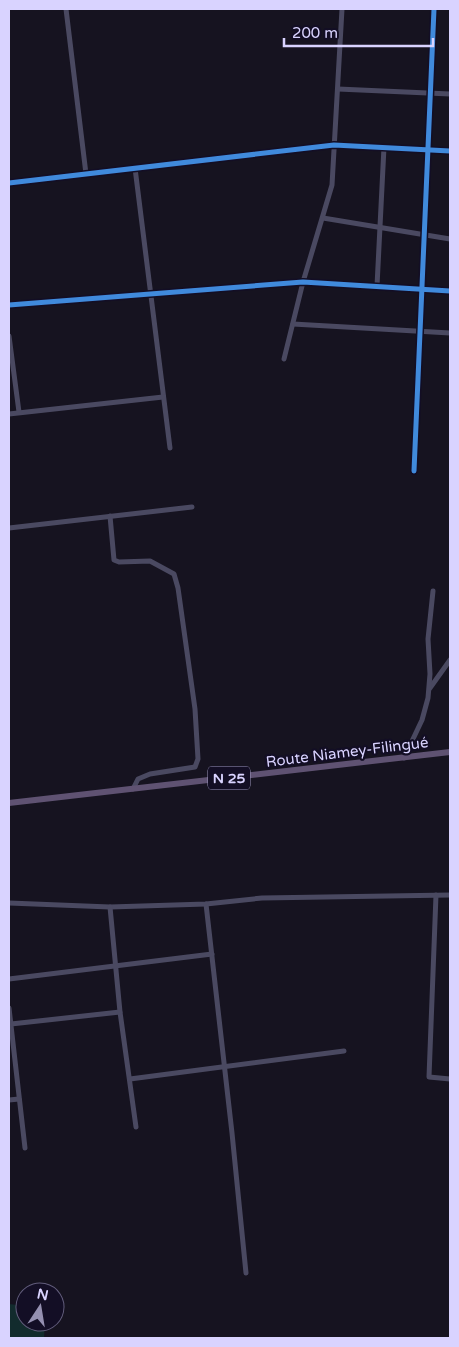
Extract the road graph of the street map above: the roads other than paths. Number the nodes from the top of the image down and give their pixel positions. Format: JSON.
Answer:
{"nodes":[{"id":1,"x":66,"y":9,"type":"edge"},
{"id":2,"x":342,"y":9,"type":"edge"},
{"id":3,"x":434,"y":9,"type":"edge"},
{"id":4,"x":338,"y":89,"type":"junction"},
{"id":5,"x":430,"y":93,"type":"junction"},
{"id":6,"x":450,"y":94,"type":"edge"},
{"id":7,"x":334,"y":145,"type":"junction"},
{"id":8,"x":384,"y":147,"type":"junction"},
{"id":9,"x":428,"y":150,"type":"junction"},
{"id":10,"x":450,"y":151,"type":"edge"},
{"id":11,"x":135,"y":168,"type":"junction"},
{"id":12,"x":86,"y":174,"type":"junction"},
{"id":13,"x":9,"y":183,"type":"edge"},
{"id":14,"x":323,"y":218,"type":"junction"},
{"id":15,"x":380,"y":227,"type":"junction"},
{"id":16,"x":424,"y":234,"type":"junction"},
{"id":17,"x":450,"y":239,"type":"edge"},
{"id":18,"x":304,"y":282,"type":"junction"},
{"id":19,"x":377,"y":286,"type":"junction"},
{"id":20,"x":422,"y":289,"type":"junction"},
{"id":21,"x":450,"y":291,"type":"edge"},
{"id":22,"x":150,"y":294,"type":"junction"},
{"id":23,"x":9,"y":305,"type":"edge"},
{"id":24,"x":293,"y":324,"type":"junction"},
{"id":25,"x":420,"y":331,"type":"junction"},
{"id":26,"x":450,"y":333,"type":"edge"},
{"id":27,"x":9,"y":336,"type":"edge"},
{"id":28,"x":284,"y":358,"type":"dead end"},
{"id":29,"x":163,"y":397,"type":"junction"},
{"id":30,"x":18,"y":412,"type":"junction"},
{"id":31,"x":9,"y":414,"type":"edge"},
{"id":32,"x":170,"y":448,"type":"dead end"},
{"id":33,"x":414,"y":471,"type":"dead end"},
{"id":34,"x":192,"y":507,"type":"dead end"},
{"id":35,"x":110,"y":516,"type":"junction"},
{"id":36,"x":9,"y":528,"type":"edge"},
{"id":37,"x":433,"y":592,"type":"dead end"},
{"id":38,"x":450,"y":660,"type":"edge"},
{"id":39,"x":429,"y":690,"type":"junction"},
{"id":40,"x":450,"y":752,"type":"edge"},
{"id":41,"x":404,"y":758,"type":"junction"},
{"id":42,"x":133,"y":789,"type":"junction"},
{"id":43,"x":9,"y":803,"type":"edge"},
{"id":44,"x":436,"y":895,"type":"junction"},
{"id":45,"x":450,"y":895,"type":"edge"},
{"id":46,"x":9,"y":903,"type":"edge"},
{"id":47,"x":206,"y":904,"type":"junction"},
{"id":48,"x":110,"y":907,"type":"junction"},
{"id":49,"x":212,"y":954,"type":"junction"},
{"id":50,"x":116,"y":966,"type":"junction"},
{"id":51,"x":9,"y":978,"type":"edge"},
{"id":52,"x":9,"y":1008,"type":"edge"},
{"id":53,"x":120,"y":1012,"type":"junction"},
{"id":54,"x":10,"y":1024,"type":"junction"},
{"id":55,"x":344,"y":1051,"type":"dead end"},
{"id":56,"x":225,"y":1067,"type":"junction"},
{"id":57,"x":130,"y":1078,"type":"junction"},
{"id":58,"x":450,"y":1079,"type":"edge"},
{"id":59,"x":19,"y":1098,"type":"junction"},
{"id":60,"x":9,"y":1100,"type":"edge"},
{"id":61,"x":136,"y":1127,"type":"dead end"},
{"id":62,"x":24,"y":1148,"type":"dead end"},
{"id":63,"x":246,"y":1273,"type":"dead end"}],
"edges":[{"from":1,"to":12,"type":"street"},
{"from":2,"to":4,"type":"street"},
{"from":3,"to":5,"type":"street"},
{"from":4,"to":5,"type":"street"},
{"from":4,"to":7,"type":"street"},
{"from":5,"to":6,"type":"street"},
{"from":5,"to":9,"type":"street"},
{"from":7,"to":8,"type":"street"},
{"from":7,"to":11,"type":"street"},
{"from":7,"to":14,"type":"street"},
{"from":8,"to":9,"type":"street"},
{"from":8,"to":15,"type":"street"},
{"from":9,"to":10,"type":"street"},
{"from":9,"to":16,"type":"street"},
{"from":11,"to":12,"type":"street"},
{"from":11,"to":22,"type":"street"},
{"from":12,"to":13,"type":"street"},
{"from":14,"to":15,"type":"street"},
{"from":14,"to":18,"type":"street"},
{"from":15,"to":16,"type":"street"},
{"from":15,"to":19,"type":"street"},
{"from":16,"to":17,"type":"street"},
{"from":16,"to":20,"type":"street"},
{"from":18,"to":19,"type":"street"},
{"from":18,"to":22,"type":"street"},
{"from":18,"to":24,"type":"street"},
{"from":19,"to":20,"type":"street"},
{"from":20,"to":21,"type":"street"},
{"from":20,"to":25,"type":"street"},
{"from":22,"to":23,"type":"street"},
{"from":22,"to":29,"type":"street"},
{"from":24,"to":25,"type":"street"},
{"from":24,"to":28,"type":"street"},
{"from":25,"to":26,"type":"street"},
{"from":25,"to":33,"type":"street"},
{"from":27,"to":30,"type":"street"},
{"from":29,"to":30,"type":"street"},
{"from":29,"to":32,"type":"street"},
{"from":30,"to":31,"type":"street"},
{"from":34,"to":35,"type":"street"},
{"from":35,"to":36,"type":"street"},
{"from":35,"to":42,"type":"street"},
{"from":37,"to":39,"type":"street"},
{"from":38,"to":39,"type":"street"},
{"from":39,"to":41,"type":"street"},
{"from":40,"to":41,"type":"main road","name":"Route Niamey-Filingué","number":"N 25"},
{"from":41,"to":42,"type":"main road","name":"Route Niamey-Filingué","number":"N 25"},
{"from":42,"to":43,"type":"main road","name":"Route Niamey-Filingué","number":"N 25"},
{"from":44,"to":45,"type":"street"},
{"from":44,"to":47,"type":"street"},
{"from":44,"to":58,"type":"street"},
{"from":46,"to":48,"type":"street"},
{"from":47,"to":48,"type":"street"},
{"from":47,"to":49,"type":"street"},
{"from":48,"to":50,"type":"street"},
{"from":49,"to":50,"type":"street"},
{"from":49,"to":56,"type":"street"},
{"from":50,"to":51,"type":"street"},
{"from":50,"to":53,"type":"street"},
{"from":52,"to":54,"type":"street"},
{"from":53,"to":54,"type":"street"},
{"from":53,"to":57,"type":"street"},
{"from":54,"to":59,"type":"street"},
{"from":55,"to":56,"type":"street"},
{"from":56,"to":57,"type":"street"},
{"from":56,"to":63,"type":"street"},
{"from":57,"to":61,"type":"street"},
{"from":59,"to":60,"type":"street"},
{"from":59,"to":62,"type":"street"}]}
